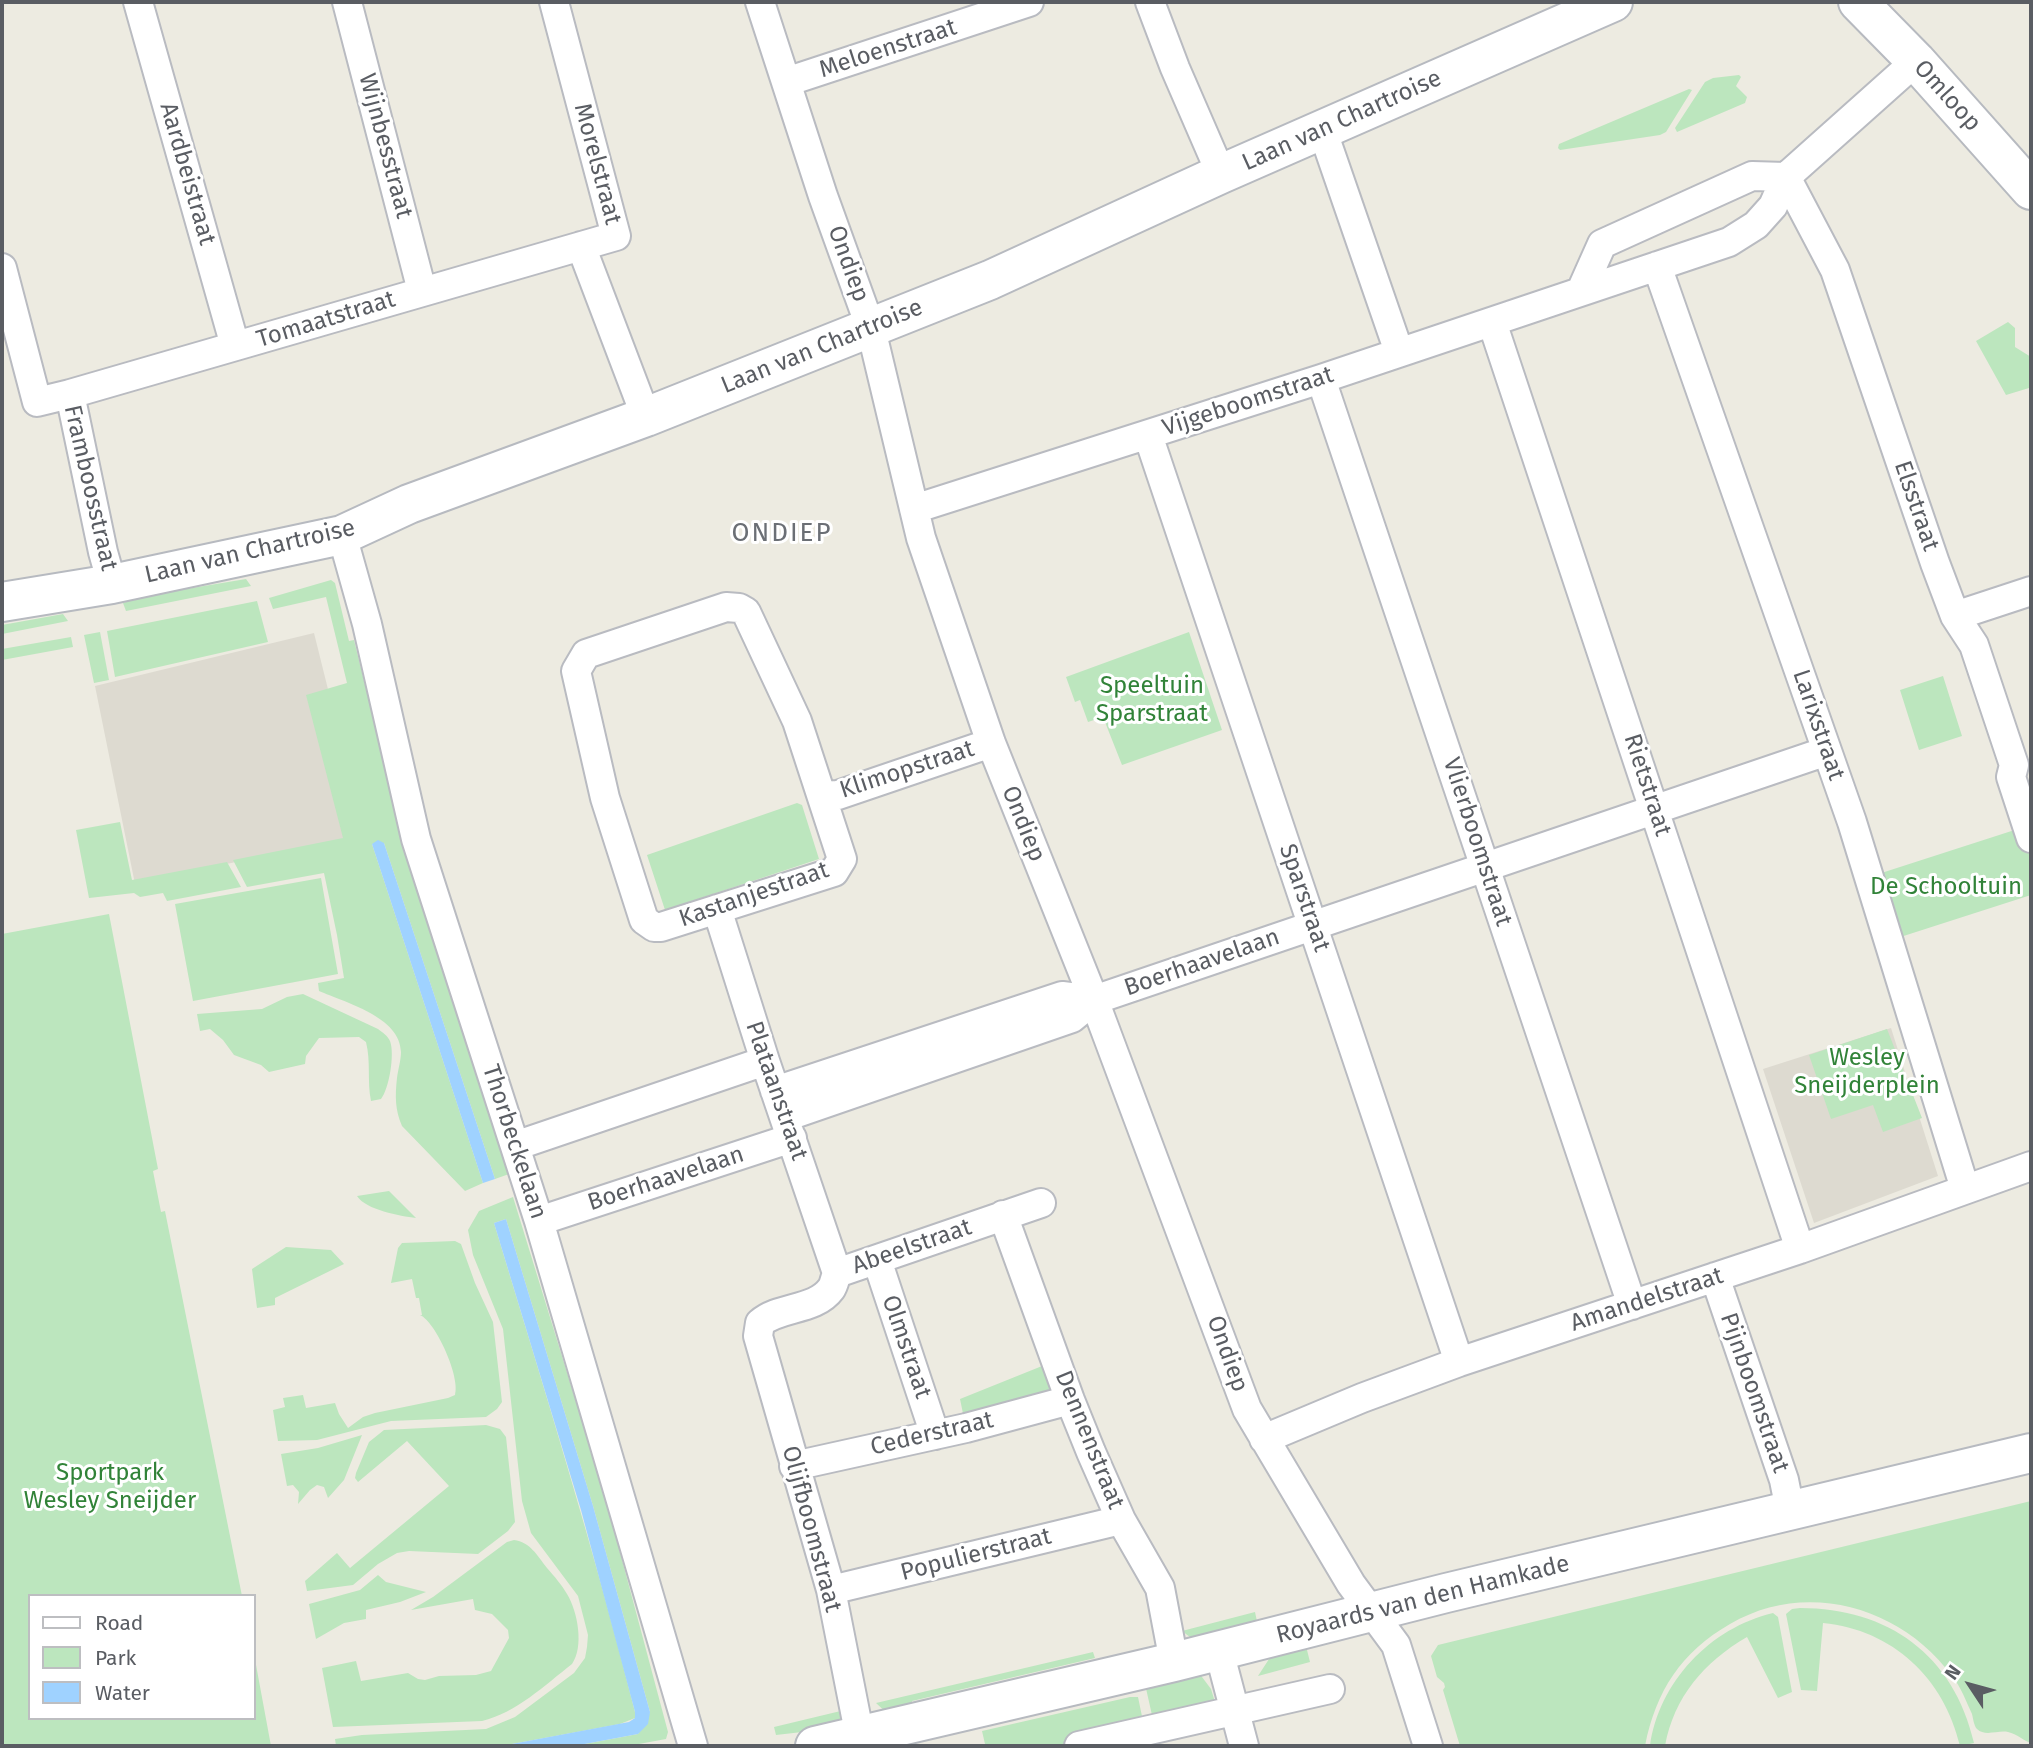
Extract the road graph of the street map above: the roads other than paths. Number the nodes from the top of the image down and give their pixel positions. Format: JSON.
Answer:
{"nodes":[{"id":1,"x":138,"y":2,"type":"edge"},
{"id":2,"x":347,"y":2,"type":"edge"},
{"id":3,"x":554,"y":2,"type":"edge"},
{"id":4,"x":760,"y":2,"type":"edge"},
{"id":5,"x":1030,"y":2,"type":"edge"},
{"id":6,"x":1150,"y":2,"type":"edge"},
{"id":7,"x":1613,"y":2,"type":"edge"},
{"id":8,"x":1860,"y":2,"type":"edge"},
{"id":9,"x":990,"y":8,"type":"edge"},
{"id":10,"x":1916,"y":61,"type":"junction"},
{"id":11,"x":786,"y":82,"type":"junction"},
{"id":12,"x":1322,"y":129,"type":"junction"},
{"id":13,"x":1221,"y":174,"type":"junction"},
{"id":14,"x":1786,"y":177,"type":"junction"},
{"id":15,"x":2031,"y":190,"type":"edge"},
{"id":16,"x":582,"y":246,"type":"junction"},
{"id":17,"x":1657,"y":266,"type":"junction"},
{"id":18,"x":2,"y":268,"type":"edge"},
{"id":19,"x":422,"y":291,"type":"junction"},
{"id":20,"x":1581,"y":291,"type":"junction"},
{"id":21,"x":1492,"y":322,"type":"junction"},
{"id":22,"x":871,"y":329,"type":"junction"},
{"id":23,"x":236,"y":346,"type":"junction"},
{"id":24,"x":1399,"y":352,"type":"junction"},
{"id":25,"x":1321,"y":379,"type":"junction"},
{"id":26,"x":71,"y":394,"type":"junction"},
{"id":27,"x":646,"y":417,"type":"junction"},
{"id":28,"x":1148,"y":435,"type":"junction"},
{"id":29,"x":915,"y":509,"type":"junction"},
{"id":30,"x":342,"y":536,"type":"junction"},
{"id":31,"x":112,"y":584,"type":"junction"},
{"id":32,"x":2031,"y":591,"type":"edge"},
{"id":33,"x":2,"y":603,"type":"edge"},
{"id":34,"x":1955,"y":617,"type":"junction"},
{"id":35,"x":990,"y":743,"type":"junction"},
{"id":36,"x":1827,"y":751,"type":"junction"},
{"id":37,"x":2021,"y":774,"type":"edge"},
{"id":38,"x":823,"y":796,"type":"junction"},
{"id":39,"x":1656,"y":810,"type":"junction"},
{"id":40,"x":2031,"y":838,"type":"edge"},
{"id":41,"x":1486,"y":867,"type":"junction"},
{"id":42,"x":717,"y":909,"type":"junction"},
{"id":43,"x":1313,"y":924,"type":"junction"},
{"id":44,"x":1094,"y":1000,"type":"junction"},
{"id":45,"x":765,"y":1062,"type":"junction"},
{"id":46,"x":775,"y":1091,"type":"junction"},
{"id":47,"x":789,"y":1128,"type":"junction"},
{"id":48,"x":515,"y":1146,"type":"junction"},
{"id":49,"x":2031,"y":1166,"type":"edge"},
{"id":50,"x":1965,"y":1189,"type":"junction"},
{"id":51,"x":1041,"y":1203,"type":"dead end"},
{"id":52,"x":1003,"y":1215,"type":"junction"},
{"id":53,"x":539,"y":1220,"type":"junction"},
{"id":54,"x":1800,"y":1249,"type":"junction"},
{"id":55,"x":877,"y":1260,"type":"junction"},
{"id":56,"x":837,"y":1273,"type":"junction"},
{"id":57,"x":1715,"y":1277,"type":"junction"},
{"id":58,"x":1632,"y":1305,"type":"junction"},
{"id":59,"x":760,"y":1323,"type":"joint"},
{"id":60,"x":1459,"y":1362,"type":"junction"},
{"id":61,"x":1070,"y":1400,"type":"junction"},
{"id":62,"x":935,"y":1435,"type":"junction"},
{"id":63,"x":1264,"y":1439,"type":"junction"},
{"id":64,"x":2031,"y":1453,"type":"edge"},
{"id":65,"x":794,"y":1466,"type":"junction"},
{"id":66,"x":1790,"y":1510,"type":"junction"},
{"id":67,"x":1121,"y":1520,"type":"junction"},
{"id":68,"x":831,"y":1590,"type":"junction"},
{"id":69,"x":1371,"y":1613,"type":"junction"},
{"id":70,"x":1219,"y":1651,"type":"junction"},
{"id":71,"x":1174,"y":1662,"type":"junction"},
{"id":72,"x":1330,"y":1689,"type":"dead end"},
{"id":73,"x":1236,"y":1712,"type":"junction"},
{"id":74,"x":860,"y":1737,"type":"junction"},
{"id":75,"x":693,"y":1746,"type":"edge"},
{"id":76,"x":815,"y":1746,"type":"edge"},
{"id":77,"x":1079,"y":1746,"type":"edge"},
{"id":78,"x":1244,"y":1746,"type":"edge"},
{"id":79,"x":1428,"y":1746,"type":"edge"}],
"edges":[{"from":1,"to":23,"type":"street","name":"Aardbeistraat"},
{"from":2,"to":19,"type":"street","name":"Wijnbesstraat"},
{"from":3,"to":16,"type":"street","name":"Morelstraat"},
{"from":4,"to":11,"type":"street","name":"Ondiep"},
{"from":5,"to":9,"type":"street","name":"Meloenstraat"},
{"from":6,"to":13,"type":"street"},
{"from":7,"to":12,"type":"street","name":"Laan van Chartroise"},
{"from":8,"to":10,"type":"street","name":"Omloop"},
{"from":9,"to":11,"type":"street","name":"Meloenstraat"},
{"from":10,"to":14,"type":"street","name":"Vijgeboomstraat"},
{"from":10,"to":15,"type":"street","name":"Omloop"},
{"from":11,"to":22,"type":"street","name":"Ondiep"},
{"from":12,"to":13,"type":"street","name":"Laan van Chartroise"},
{"from":12,"to":24,"type":"street"},
{"from":13,"to":22,"type":"street","name":"Laan van Chartroise"},
{"from":14,"to":17,"type":"street","name":"Vijgeboomstraat"},
{"from":14,"to":20,"type":"street"},
{"from":14,"to":34,"type":"street","name":"Elsstraat"},
{"from":16,"to":19,"type":"street","name":"Tomaatstraat"},
{"from":16,"to":27,"type":"street","name":"Morelstraat"},
{"from":17,"to":20,"type":"street","name":"Vijgeboomstraat"},
{"from":17,"to":36,"type":"street","name":"Larixstraat"},
{"from":18,"to":26,"type":"street","name":"Framboosstraat"},
{"from":19,"to":23,"type":"street","name":"Tomaatstraat"},
{"from":20,"to":21,"type":"street","name":"Vijgeboomstraat"},
{"from":21,"to":24,"type":"street","name":"Vijgeboomstraat"},
{"from":21,"to":39,"type":"street","name":"Rietstraat"},
{"from":22,"to":27,"type":"street","name":"Laan van Chartroise"},
{"from":22,"to":29,"type":"street","name":"Ondiep"},
{"from":23,"to":26,"type":"street","name":"Tomaatstraat"},
{"from":24,"to":25,"type":"street","name":"Vijgeboomstraat"},
{"from":25,"to":28,"type":"street","name":"Vijgeboomstraat"},
{"from":25,"to":41,"type":"street","name":"Vlierboomstraat"},
{"from":26,"to":31,"type":"street","name":"Framboosstraat"},
{"from":27,"to":30,"type":"street","name":"Laan van Chartroise"},
{"from":28,"to":29,"type":"street","name":"Vijgeboomstraat"},
{"from":28,"to":43,"type":"street","name":"Sparstraat"},
{"from":29,"to":35,"type":"street","name":"Ondiep"},
{"from":30,"to":31,"type":"street","name":"Laan van Chartroise"},
{"from":30,"to":48,"type":"street","name":"Thorbeckelaan"},
{"from":31,"to":33,"type":"street","name":"Laan van Chartroise"},
{"from":32,"to":34,"type":"street"},
{"from":34,"to":37,"type":"street","name":"Elsstraat"},
{"from":35,"to":38,"type":"street","name":"Klimopstraat"},
{"from":35,"to":44,"type":"street","name":"Ondiep"},
{"from":36,"to":39,"type":"street","name":"Boerhaavelaan"},
{"from":36,"to":50,"type":"street","name":"Larixstraat"},
{"from":37,"to":40,"type":"street","name":"Elsstraat"},
{"from":38,"to":42,"type":"street","name":"Kastanjestraat"},
{"from":38,"to":42,"type":"street","name":"Kastanjestraat"},
{"from":39,"to":41,"type":"street","name":"Boerhaavelaan"},
{"from":39,"to":54,"type":"street","name":"Rietstraat"},
{"from":41,"to":43,"type":"street","name":"Boerhaavelaan"},
{"from":41,"to":58,"type":"street","name":"Vlierboomstraat"},
{"from":42,"to":45,"type":"street","name":"Plataanstraat"},
{"from":43,"to":44,"type":"street","name":"Boerhaavelaan"},
{"from":43,"to":60,"type":"street","name":"Sparstraat"},
{"from":44,"to":46,"type":"street","name":"Boerhaavelaan"},
{"from":44,"to":47,"type":"street","name":"Boerhaavelaan"},
{"from":44,"to":63,"type":"street","name":"Ondiep"},
{"from":45,"to":46,"type":"street","name":"Plataanstraat"},
{"from":45,"to":48,"type":"street"},
{"from":46,"to":47,"type":"street","name":"Plataanstraat"},
{"from":47,"to":53,"type":"street","name":"Boerhaavelaan"},
{"from":47,"to":56,"type":"street","name":"Plataanstraat"},
{"from":48,"to":53,"type":"street","name":"Thorbeckelaan"},
{"from":49,"to":50,"type":"street","name":"Amandelstraat"},
{"from":50,"to":54,"type":"street","name":"Amandelstraat"},
{"from":51,"to":52,"type":"street","name":"Abeelstraat"},
{"from":52,"to":55,"type":"street","name":"Abeelstraat"},
{"from":52,"to":61,"type":"street","name":"Dennenstraat"},
{"from":53,"to":75,"type":"street","name":"Thorbeckelaan"},
{"from":54,"to":57,"type":"street","name":"Amandelstraat"},
{"from":55,"to":56,"type":"street","name":"Abeelstraat"},
{"from":55,"to":62,"type":"street","name":"Olmstraat"},
{"from":56,"to":59,"type":"street","name":"Abeelstraat"},
{"from":57,"to":58,"type":"street","name":"Amandelstraat"},
{"from":57,"to":66,"type":"street","name":"Pijnboomstraat"},
{"from":58,"to":60,"type":"street","name":"Amandelstraat"},
{"from":59,"to":65,"type":"street","name":"Olijfboomstraat"},
{"from":60,"to":63,"type":"street","name":"Amandelstraat"},
{"from":61,"to":62,"type":"street","name":"Cederstraat"},
{"from":61,"to":67,"type":"street","name":"Dennenstraat"},
{"from":62,"to":65,"type":"street","name":"Cederstraat"},
{"from":63,"to":69,"type":"street","name":"Ondiep"},
{"from":64,"to":66,"type":"street","name":"Royaards van den Hamkade"},
{"from":65,"to":68,"type":"street","name":"Olijfboomstraat"},
{"from":66,"to":69,"type":"street","name":"Royaards van den Hamkade"},
{"from":67,"to":68,"type":"street","name":"Populierstraat"},
{"from":67,"to":71,"type":"street","name":"Dennenstraat"},
{"from":68,"to":74,"type":"street","name":"Olijfboomstraat"},
{"from":69,"to":70,"type":"street","name":"Royaards van den Hamkade"},
{"from":69,"to":79,"type":"street","name":"Ondiep"},
{"from":70,"to":71,"type":"street","name":"Royaards van den Hamkade"},
{"from":70,"to":73,"type":"street"},
{"from":71,"to":74,"type":"street","name":"Royaards van den Hamkade"},
{"from":72,"to":73,"type":"street"},
{"from":73,"to":77,"type":"street"},
{"from":73,"to":78,"type":"street"},
{"from":74,"to":76,"type":"street","name":"Royaards van den Hamkade"}]}
